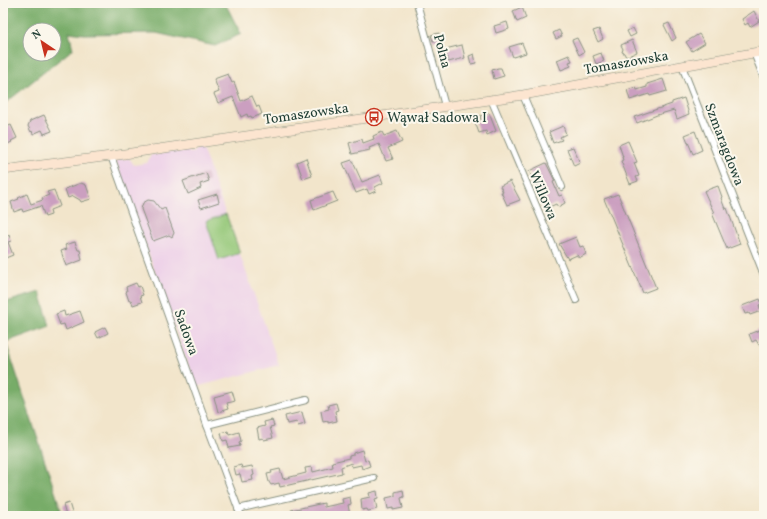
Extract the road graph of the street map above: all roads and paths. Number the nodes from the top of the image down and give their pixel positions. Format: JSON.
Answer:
{"nodes":[{"id":1,"x":417,"y":3,"type":"edge"},
{"id":2,"x":764,"y":51,"type":"edge"},
{"id":3,"x":754,"y":53,"type":"junction"},
{"id":4,"x":682,"y":66,"type":"junction"},
{"id":5,"x":764,"y":78,"type":"edge"},
{"id":6,"x":523,"y":95,"type":"junction"},
{"id":7,"x":491,"y":100,"type":"junction"},
{"id":8,"x":446,"y":106,"type":"junction"},
{"id":9,"x":111,"y":156,"type":"junction"},
{"id":10,"x":3,"y":170,"type":"edge"},
{"id":11,"x":562,"y":187,"type":"dead end"},
{"id":12,"x":764,"y":276,"type":"edge"},
{"id":13,"x":576,"y":300,"type":"dead end"},
{"id":14,"x":306,"y":400,"type":"dead end"},
{"id":15,"x":207,"y":425,"type":"junction"},
{"id":16,"x":374,"y":478,"type":"dead end"},
{"id":17,"x":238,"y":509,"type":"junction"},
{"id":18,"x":241,"y":516,"type":"edge"}],
"edges":[{"from":1,"to":8,"type":"street","name":"Polna"},
{"from":2,"to":3,"type":"street","name":"Tomaszowska"},
{"from":3,"to":4,"type":"street","name":"Tomaszowska"},
{"from":3,"to":5,"type":"street"},
{"from":4,"to":6,"type":"street","name":"Tomaszowska"},
{"from":4,"to":12,"type":"street","name":"Szmaragdowa"},
{"from":6,"to":7,"type":"street","name":"Tomaszowska"},
{"from":6,"to":11,"type":"street"},
{"from":7,"to":8,"type":"street","name":"Tomaszowska"},
{"from":7,"to":13,"type":"street","name":"Willowa"},
{"from":8,"to":9,"type":"street","name":"Tomaszowska"},
{"from":9,"to":10,"type":"street","name":"Tomaszowska"},
{"from":9,"to":15,"type":"street","name":"Sadowa"},
{"from":14,"to":15,"type":"street"},
{"from":15,"to":17,"type":"street","name":"Sadowa"},
{"from":16,"to":17,"type":"street"},
{"from":17,"to":18,"type":"street","name":"Sadowa"}]}
